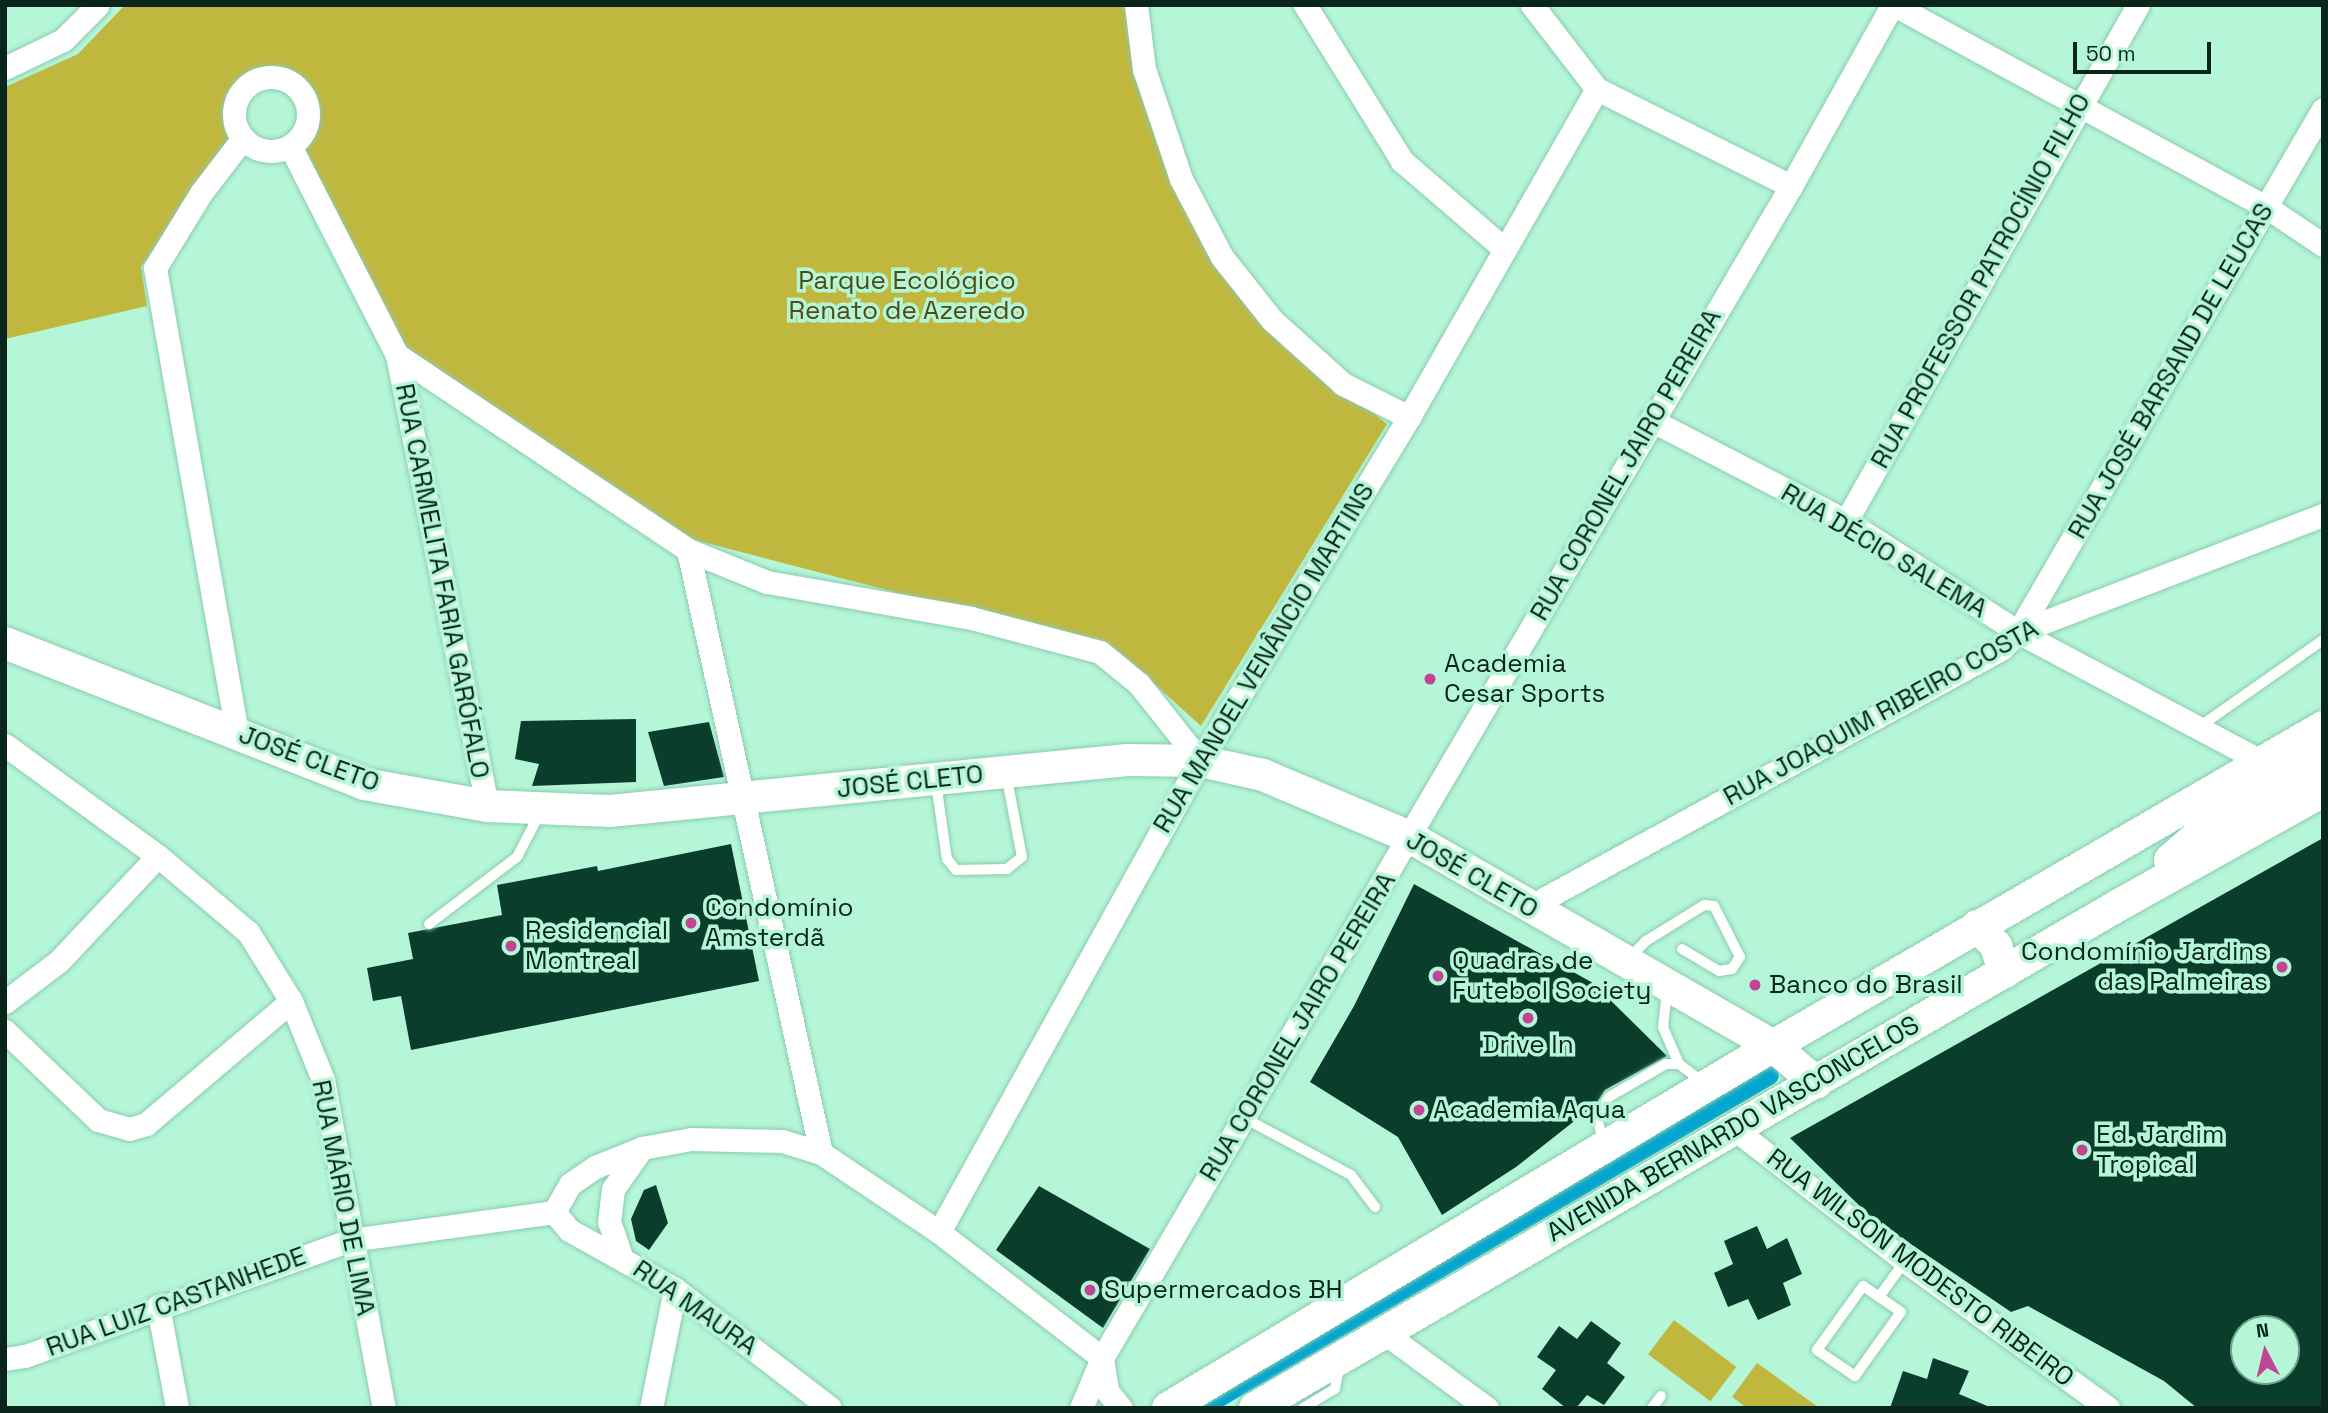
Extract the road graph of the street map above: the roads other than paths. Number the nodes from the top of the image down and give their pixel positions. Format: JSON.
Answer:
{"nodes":[{"id":1,"x":98,"y":5,"type":"edge"},
{"id":2,"x":1136,"y":5,"type":"edge"},
{"id":3,"x":1306,"y":5,"type":"edge"},
{"id":4,"x":1532,"y":5,"type":"edge"},
{"id":5,"x":1893,"y":5,"type":"edge"},
{"id":6,"x":2138,"y":5,"type":"edge"},
{"id":7,"x":5,"y":68,"type":"edge"},
{"id":8,"x":1597,"y":89,"type":"junction"},
{"id":9,"x":2079,"y":107,"type":"junction"},
{"id":10,"x":2323,"y":109,"type":"edge"},
{"id":11,"x":243,"y":138,"type":"junction"},
{"id":12,"x":290,"y":146,"type":"junction"},
{"id":13,"x":1791,"y":186,"type":"junction"},
{"id":14,"x":2267,"y":208,"type":"junction"},
{"id":15,"x":2323,"y":245,"type":"edge"},
{"id":16,"x":1502,"y":247,"type":"junction"},
{"id":17,"x":397,"y":355,"type":"junction"},
{"id":18,"x":1409,"y":416,"type":"junction"},
{"id":19,"x":1651,"y":420,"type":"junction"},
{"id":20,"x":2323,"y":515,"type":"edge"},
{"id":21,"x":1846,"y":521,"type":"junction"},
{"id":22,"x":688,"y":550,"type":"junction"},
{"id":23,"x":2018,"y":632,"type":"junction"},
{"id":24,"x":2323,"y":640,"type":"edge"},
{"id":25,"x":5,"y":643,"type":"edge"},
{"id":26,"x":2199,"y":727,"type":"junction"},
{"id":27,"x":2323,"y":727,"type":"edge"},
{"id":28,"x":237,"y":733,"type":"junction"},
{"id":29,"x":5,"y":745,"type":"edge"},
{"id":30,"x":2323,"y":760,"type":"edge"},
{"id":31,"x":1200,"y":761,"type":"junction"},
{"id":32,"x":2277,"y":771,"type":"junction"},
{"id":33,"x":1005,"y":772,"type":"junction"},
{"id":34,"x":936,"y":780,"type":"junction"},
{"id":35,"x":2323,"y":791,"type":"edge"},
{"id":36,"x":741,"y":800,"type":"junction"},
{"id":37,"x":487,"y":806,"type":"junction"},
{"id":38,"x":542,"y":808,"type":"junction"},
{"id":39,"x":1410,"y":837,"type":"junction"},
{"id":40,"x":158,"y":856,"type":"junction"},
{"id":41,"x":2119,"y":905,"type":"junction"},
{"id":42,"x":1529,"y":906,"type":"junction"},
{"id":43,"x":429,"y":924,"type":"dead end"},
{"id":44,"x":1977,"y":926,"type":"junction"},
{"id":45,"x":1682,"y":949,"type":"dead end"},
{"id":46,"x":1626,"y":962,"type":"junction"},
{"id":47,"x":2004,"y":972,"type":"junction"},
{"id":48,"x":1668,"y":986,"type":"junction"},
{"id":49,"x":291,"y":1000,"type":"junction"},
{"id":50,"x":5,"y":1002,"type":"edge"},
{"id":51,"x":5,"y":1031,"type":"edge"},
{"id":52,"x":1773,"y":1046,"type":"junction"},
{"id":53,"x":1679,"y":1064,"type":"junction"},
{"id":54,"x":1817,"y":1083,"type":"junction"},
{"id":55,"x":1707,"y":1086,"type":"junction"},
{"id":56,"x":1244,"y":1118,"type":"junction"},
{"id":57,"x":1733,"y":1128,"type":"junction"},
{"id":58,"x":1605,"y":1147,"type":"junction"},
{"id":59,"x":642,"y":1149,"type":"junction"},
{"id":60,"x":821,"y":1153,"type":"junction"},
{"id":61,"x":1375,"y":1207,"type":"dead end"},
{"id":62,"x":554,"y":1212,"type":"junction"},
{"id":63,"x":939,"y":1232,"type":"junction"},
{"id":64,"x":350,"y":1240,"type":"junction"},
{"id":65,"x":621,"y":1256,"type":"junction"},
{"id":66,"x":1905,"y":1261,"type":"junction"},
{"id":67,"x":675,"y":1289,"type":"junction"},
{"id":68,"x":1880,"y":1297,"type":"junction"},
{"id":69,"x":158,"y":1306,"type":"junction"},
{"id":70,"x":1383,"y":1332,"type":"junction"},
{"id":71,"x":1340,"y":1357,"type":"junction"},
{"id":72,"x":1102,"y":1358,"type":"junction"},
{"id":73,"x":5,"y":1359,"type":"edge"},
{"id":74,"x":1661,"y":1396,"type":"dead end"},
{"id":75,"x":2107,"y":1407,"type":"edge"},
{"id":76,"x":177,"y":1408,"type":"edge"},
{"id":77,"x":384,"y":1408,"type":"edge"},
{"id":78,"x":651,"y":1408,"type":"edge"},
{"id":79,"x":830,"y":1408,"type":"edge"},
{"id":80,"x":1081,"y":1408,"type":"edge"},
{"id":81,"x":1121,"y":1408,"type":"edge"},
{"id":82,"x":1168,"y":1408,"type":"edge"},
{"id":83,"x":1255,"y":1408,"type":"edge"},
{"id":84,"x":1303,"y":1408,"type":"edge"},
{"id":85,"x":1487,"y":1408,"type":"edge"},
{"id":86,"x":1653,"y":1408,"type":"edge"}],
"edges":[{"from":1,"to":7,"type":"street"},
{"from":2,"to":18,"type":"street"},
{"from":3,"to":16,"type":"street"},
{"from":4,"to":8,"type":"street"},
{"from":5,"to":9,"type":"street"},
{"from":5,"to":13,"type":"street","name":"RUA CORONEL JAIRO PEREIRA"},
{"from":6,"to":9,"type":"street","name":"RUA PROFESSOR PATROCÍNIO FILHO"},
{"from":8,"to":13,"type":"street"},
{"from":8,"to":16,"type":"street","name":"RUA MANOEL VENÂNCIO MARTINS"},
{"from":9,"to":14,"type":"street"},
{"from":9,"to":21,"type":"street","name":"RUA PROFESSOR PATROCÍNIO FILHO"},
{"from":10,"to":14,"type":"street","name":"RUA JOSÉ BARSAND DE LEUCAS"},
{"from":11,"to":12,"type":"street"},
{"from":11,"to":12,"type":"street"},
{"from":11,"to":28,"type":"street"},
{"from":12,"to":17,"type":"street"},
{"from":13,"to":19,"type":"street","name":"RUA CORONEL JAIRO PEREIRA"},
{"from":14,"to":15,"type":"street"},
{"from":14,"to":23,"type":"street","name":"RUA JOSÉ BARSAND DE LEUCAS"},
{"from":16,"to":18,"type":"street","name":"RUA MANOEL VENÂNCIO MARTINS"},
{"from":17,"to":22,"type":"street"},
{"from":17,"to":37,"type":"street","name":"RUA CARMELITA FARIA GARÓFALO"},
{"from":18,"to":31,"type":"street","name":"RUA MANOEL VENÂNCIO MARTINS"},
{"from":19,"to":21,"type":"street","name":"RUA DÉCIO SALEMA"},
{"from":19,"to":39,"type":"street","name":"RUA CORONEL JAIRO PEREIRA"},
{"from":20,"to":23,"type":"street","name":"RUA JOAQUIM RIBEIRO COSTA"},
{"from":21,"to":23,"type":"street","name":"RUA DÉCIO SALEMA"},
{"from":22,"to":31,"type":"street"},
{"from":22,"to":36,"type":"street"},
{"from":23,"to":26,"type":"street","name":"RUA DÉCIO SALEMA"},
{"from":23,"to":42,"type":"street","name":"RUA JOAQUIM RIBEIRO COSTA"},
{"from":24,"to":26,"type":"lane"},
{"from":25,"to":28,"type":"main road","name":"JOSÉ CLETO"},
{"from":26,"to":32,"type":"street","name":"RUA DÉCIO SALEMA"},
{"from":27,"to":32,"type":"main road","name":"AVENIDA BERNARDO VASCONCELOS"},
{"from":28,"to":37,"type":"main road","name":"JOSÉ CLETO"},
{"from":29,"to":40,"type":"street","name":"RUA MÁRIO DE LIMA"},
{"from":30,"to":32,"type":"main road"},
{"from":31,"to":33,"type":"main road","name":"JOSÉ CLETO"},
{"from":31,"to":39,"type":"main road","name":"JOSÉ CLETO"},
{"from":31,"to":63,"type":"street","name":"RUA MANOEL VENÂNCIO MARTINS"},
{"from":32,"to":41,"type":"main road"},
{"from":32,"to":44,"type":"main road","name":"AVENIDA BERNARDO VASCONCELOS"},
{"from":33,"to":34,"type":"main road","name":"JOSÉ CLETO"},
{"from":33,"to":34,"type":"lane"},
{"from":34,"to":36,"type":"main road","name":"JOSÉ CLETO"},
{"from":35,"to":41,"type":"main road","name":"AVENIDA BERNARDO VASCONCELOS"},
{"from":36,"to":38,"type":"main road","name":"JOSÉ CLETO"},
{"from":36,"to":60,"type":"street"},
{"from":37,"to":38,"type":"main road","name":"JOSÉ CLETO"},
{"from":38,"to":43,"type":"lane"},
{"from":39,"to":42,"type":"main road","name":"JOSÉ CLETO"},
{"from":39,"to":56,"type":"street","name":"RUA CORONEL JAIRO PEREIRA"},
{"from":40,"to":49,"type":"street","name":"RUA MÁRIO DE LIMA"},
{"from":40,"to":50,"type":"street"},
{"from":41,"to":47,"type":"main road","name":"AVENIDA BERNARDO VASCONCELOS"},
{"from":42,"to":46,"type":"main road","name":"JOSÉ CLETO"},
{"from":44,"to":47,"type":"main road"},
{"from":44,"to":52,"type":"main road","name":"AVENIDA BERNARDO VASCONCELOS"},
{"from":45,"to":46,"type":"lane"},
{"from":46,"to":48,"type":"main road","name":"JOSÉ CLETO"},
{"from":47,"to":54,"type":"main road","name":"AVENIDA BERNARDO VASCONCELOS"},
{"from":48,"to":52,"type":"main road","name":"JOSÉ CLETO"},
{"from":48,"to":53,"type":"lane"},
{"from":49,"to":51,"type":"street"},
{"from":49,"to":64,"type":"street","name":"RUA MÁRIO DE LIMA"},
{"from":52,"to":54,"type":"main road","name":"JOSÉ CLETO"},
{"from":52,"to":55,"type":"main road","name":"AVENIDA BERNARDO VASCONCELOS"},
{"from":53,"to":55,"type":"lane"},
{"from":53,"to":58,"type":"lane"},
{"from":54,"to":57,"type":"main road","name":"AVENIDA BERNARDO VASCONCELOS"},
{"from":55,"to":58,"type":"main road","name":"AVENIDA BERNARDO VASCONCELOS"},
{"from":56,"to":61,"type":"lane"},
{"from":56,"to":72,"type":"street","name":"RUA CORONEL JAIRO PEREIRA"},
{"from":57,"to":66,"type":"street","name":"RUA WILSON MODESTO RIBEIRO"},
{"from":57,"to":70,"type":"main road","name":"AVENIDA BERNARDO VASCONCELOS"},
{"from":58,"to":82,"type":"main road","name":"AVENIDA BERNARDO VASCONCELOS"},
{"from":59,"to":60,"type":"street"},
{"from":59,"to":62,"type":"street"},
{"from":59,"to":65,"type":"street","name":"RUA MAURA"},
{"from":60,"to":63,"type":"street"},
{"from":62,"to":64,"type":"street","name":"RUA LUIZ CASTANHEDE"},
{"from":62,"to":65,"type":"street"},
{"from":63,"to":72,"type":"street"},
{"from":64,"to":69,"type":"street","name":"RUA LUIZ CASTANHEDE"},
{"from":64,"to":77,"type":"street","name":"RUA MÁRIO DE LIMA"},
{"from":65,"to":67,"type":"street","name":"RUA MAURA"},
{"from":66,"to":68,"type":"lane"},
{"from":66,"to":75,"type":"street","name":"RUA WILSON MODESTO RIBEIRO"},
{"from":67,"to":78,"type":"street"},
{"from":67,"to":79,"type":"street","name":"RUA MAURA"},
{"from":68,"to":68,"type":"lane"},
{"from":69,"to":73,"type":"street","name":"RUA LUIZ CASTANHEDE"},
{"from":69,"to":76,"type":"street"},
{"from":70,"to":71,"type":"main road","name":"AVENIDA BERNARDO VASCONCELOS"},
{"from":70,"to":85,"type":"street"},
{"from":71,"to":83,"type":"main road","name":"AVENIDA BERNARDO VASCONCELOS"},
{"from":71,"to":84,"type":"lane"},
{"from":72,"to":80,"type":"street","name":"RUA CORONEL JAIRO PEREIRA"},
{"from":72,"to":81,"type":"street"},
{"from":74,"to":86,"type":"lane"}]}
